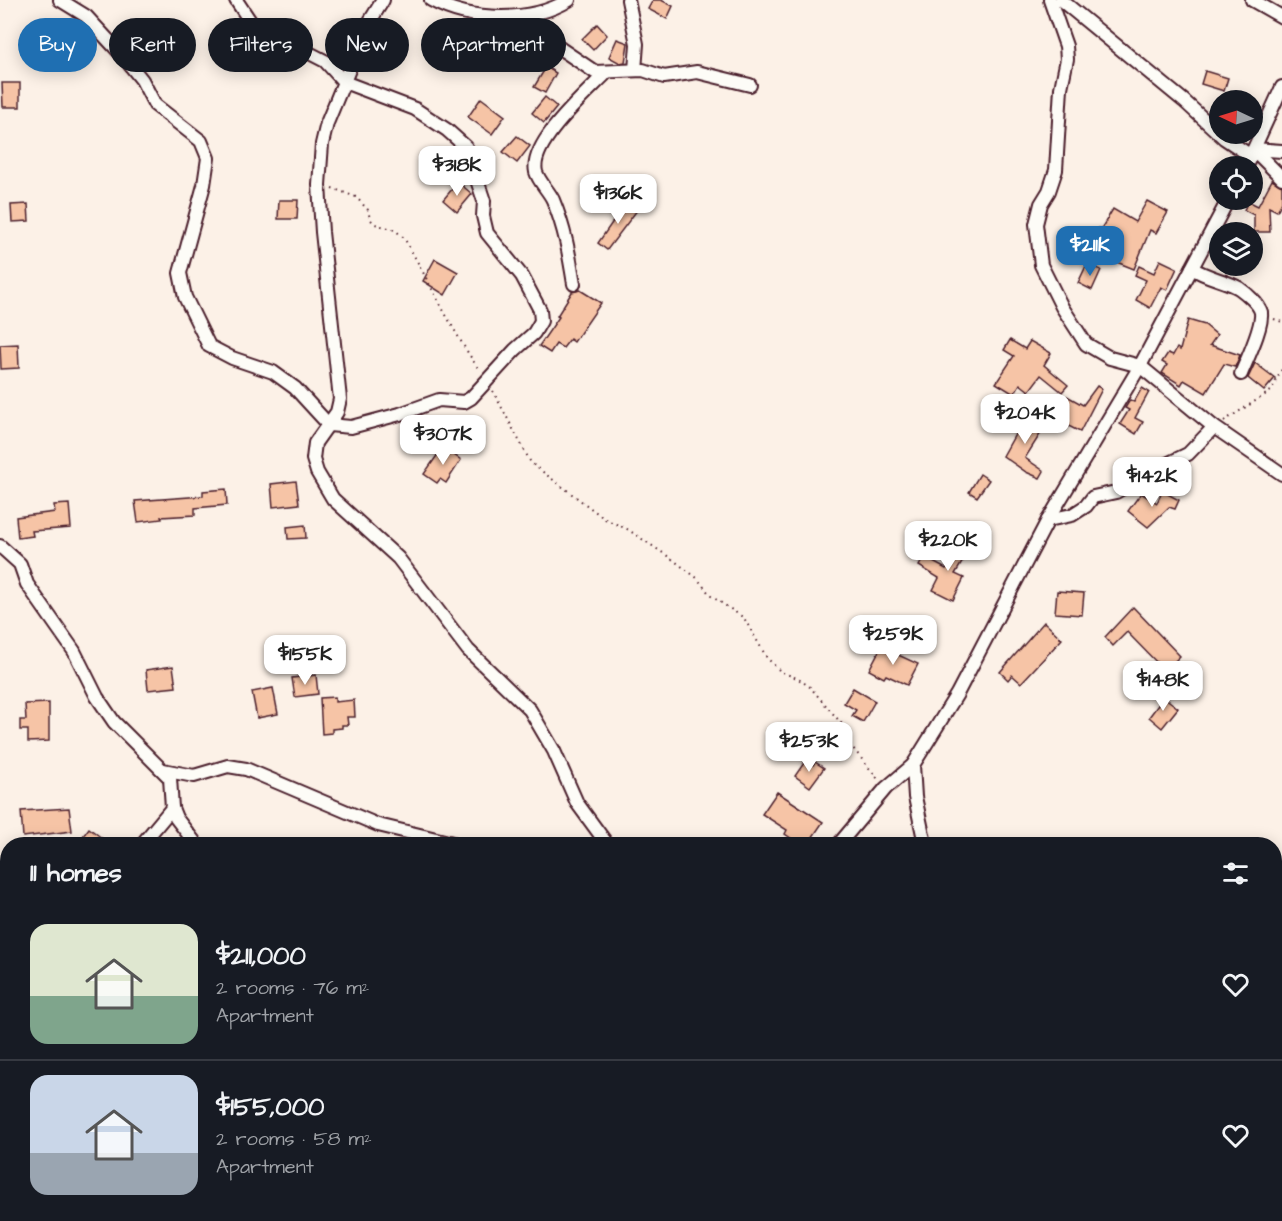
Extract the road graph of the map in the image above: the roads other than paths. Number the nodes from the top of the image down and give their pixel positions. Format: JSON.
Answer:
{"nodes":[{"id":1,"x":60,"y":0,"type":"edge"},
{"id":2,"x":236,"y":0,"type":"edge"},
{"id":3,"x":383,"y":0,"type":"edge"},
{"id":4,"x":431,"y":0,"type":"edge"},
{"id":5,"x":569,"y":0,"type":"edge"},
{"id":6,"x":627,"y":0,"type":"edge"},
{"id":7,"x":1050,"y":0,"type":"edge"},
{"id":8,"x":1061,"y":0,"type":"edge"},
{"id":9,"x":1252,"y":0,"type":"edge"},
{"id":10,"x":519,"y":16,"type":"junction"},
{"id":11,"x":1282,"y":16,"type":"edge"},
{"id":12,"x":635,"y":70,"type":"junction"},
{"id":13,"x":605,"y":74,"type":"junction"},
{"id":14,"x":344,"y":82,"type":"junction"},
{"id":15,"x":750,"y":85,"type":"dead end"},
{"id":16,"x":1282,"y":87,"type":"edge"},
{"id":17,"x":1282,"y":151,"type":"edge"},
{"id":18,"x":1251,"y":155,"type":"edge"},
{"id":19,"x":1282,"y":178,"type":"edge"},
{"id":20,"x":1223,"y":210,"type":"edge"},
{"id":21,"x":1192,"y":268,"type":"junction"},
{"id":22,"x":574,"y":284,"type":"dead end"},
{"id":23,"x":1140,"y":366,"type":"junction"},
{"id":24,"x":1241,"y":374,"type":"dead end"},
{"id":25,"x":329,"y":425,"type":"junction"},
{"id":26,"x":1214,"y":427,"type":"junction"},
{"id":27,"x":1282,"y":474,"type":"edge"},
{"id":28,"x":1048,"y":520,"type":"junction"},
{"id":29,"x":0,"y":546,"type":"edge"},
{"id":30,"x":913,"y":765,"type":"junction"},
{"id":31,"x":163,"y":770,"type":"junction"},
{"id":32,"x":172,"y":808,"type":"junction"},
{"id":33,"x":148,"y":837,"type":"edge"},
{"id":34,"x":190,"y":837,"type":"edge"},
{"id":35,"x":428,"y":837,"type":"edge"},
{"id":36,"x":602,"y":837,"type":"edge"},
{"id":37,"x":845,"y":837,"type":"edge"},
{"id":38,"x":924,"y":837,"type":"edge"}],
"edges":[{"from":1,"to":25,"type":"street"},
{"from":2,"to":14,"type":"street"},
{"from":3,"to":14,"type":"street"},
{"from":4,"to":10,"type":"street"},
{"from":5,"to":10,"type":"street"},
{"from":6,"to":12,"type":"street"},
{"from":7,"to":23,"type":"street"},
{"from":8,"to":18,"type":"street"},
{"from":9,"to":11,"type":"street"},
{"from":10,"to":13,"type":"street"},
{"from":12,"to":13,"type":"street"},
{"from":12,"to":15,"type":"street"},
{"from":13,"to":22,"type":"street"},
{"from":14,"to":25,"type":"street"},
{"from":14,"to":25,"type":"street"},
{"from":16,"to":18,"type":"street"},
{"from":17,"to":18,"type":"street"},
{"from":18,"to":19,"type":"street"},
{"from":20,"to":21,"type":"street"},
{"from":21,"to":23,"type":"street"},
{"from":21,"to":24,"type":"street"},
{"from":23,"to":26,"type":"street"},
{"from":23,"to":28,"type":"street"},
{"from":25,"to":36,"type":"street"},
{"from":26,"to":27,"type":"street"},
{"from":26,"to":28,"type":"street"},
{"from":28,"to":30,"type":"street"},
{"from":29,"to":31,"type":"street"},
{"from":30,"to":37,"type":"street"},
{"from":30,"to":38,"type":"street"},
{"from":31,"to":32,"type":"street"},
{"from":31,"to":35,"type":"street"},
{"from":32,"to":33,"type":"street"},
{"from":32,"to":34,"type":"street"}]}
